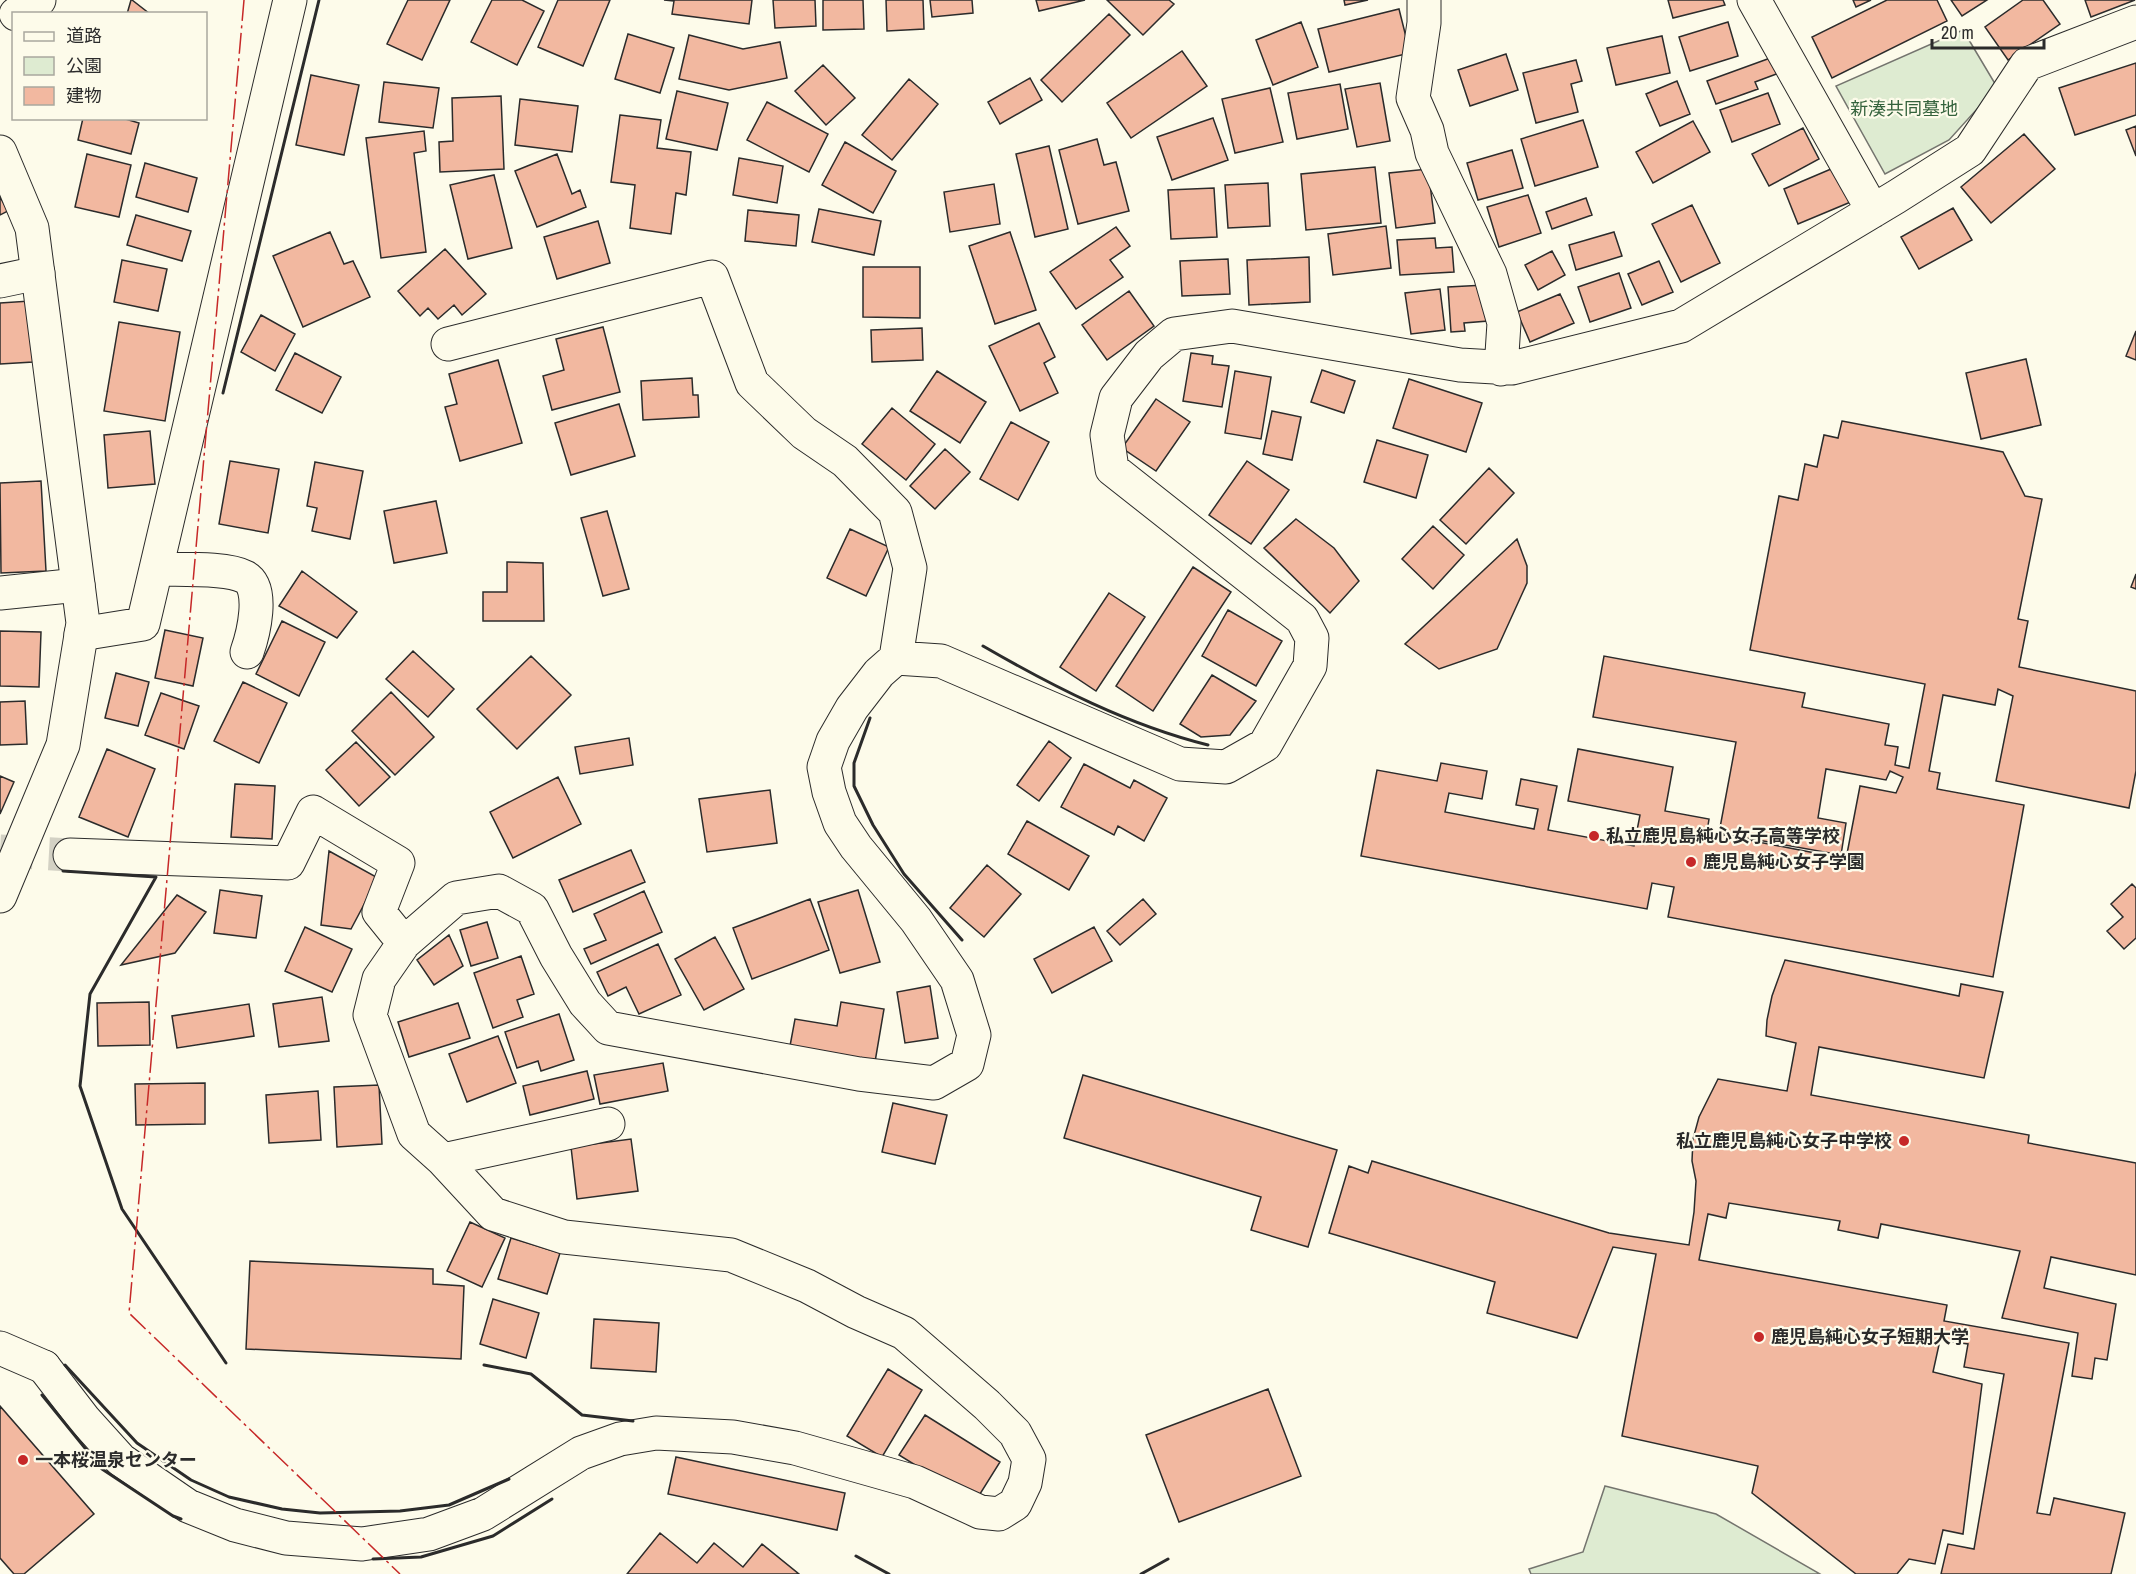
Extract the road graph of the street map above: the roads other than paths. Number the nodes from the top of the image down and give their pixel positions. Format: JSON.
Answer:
{"nodes":[{"id":1,"x":39,"y":0,"type":"edge"},
{"id":2,"x":290,"y":0,"type":"edge"},
{"id":3,"x":1424,"y":0,"type":"edge"},
{"id":4,"x":1754,"y":0,"type":"edge"},
{"id":5,"x":18,"y":12,"type":"edge"},
{"id":6,"x":2136,"y":22,"type":"edge"},
{"id":7,"x":0,"y":152,"type":"edge"},
{"id":8,"x":1873,"y":211,"type":"junction"},
{"id":9,"x":38,"y":273,"type":"junction"},
{"id":10,"x":0,"y":281,"type":"edge"},
{"id":11,"x":448,"y":344,"type":"dead end"},
{"id":12,"x":1501,"y":369,"type":"junction"},
{"id":13,"x":156,"y":569,"type":"junction"},
{"id":14,"x":78,"y":585,"type":"junction"},
{"id":15,"x":0,"y":593,"type":"edge"},
{"id":16,"x":81,"y":634,"type":"junction"},
{"id":17,"x":247,"y":652,"type":"dead end"},
{"id":18,"x":896,"y":658,"type":"junction"},
{"id":19,"x":70,"y":855,"type":"tunnel mouth"},
{"id":20,"x":0,"y":896,"type":"edge"},
{"id":21,"x":404,"y":943,"type":"junction"},
{"id":22,"x":608,"y":1124,"type":"dead end"},
{"id":23,"x":443,"y":1160,"type":"junction"},
{"id":24,"x":0,"y":1348,"type":"edge"}],
"edges":[{"from":1,"to":5,"type":"street"},
{"from":2,"to":13,"type":"street"},
{"from":3,"to":12,"type":"street"},
{"from":4,"to":8,"type":"street"},
{"from":6,"to":8,"type":"street"},
{"from":7,"to":9,"type":"street"},
{"from":8,"to":12,"type":"street"},
{"from":9,"to":10,"type":"street"},
{"from":9,"to":14,"type":"street"},
{"from":11,"to":18,"type":"street"},
{"from":12,"to":18,"type":"street"},
{"from":13,"to":16,"type":"street"},
{"from":13,"to":17,"type":"street"},
{"from":14,"to":15,"type":"street"},
{"from":14,"to":16,"type":"street"},
{"from":16,"to":20,"type":"street"},
{"from":18,"to":21,"type":"street"},
{"from":19,"to":21,"type":"street"},
{"from":21,"to":23,"type":"street"},
{"from":22,"to":23,"type":"street"},
{"from":23,"to":24,"type":"street"}]}
